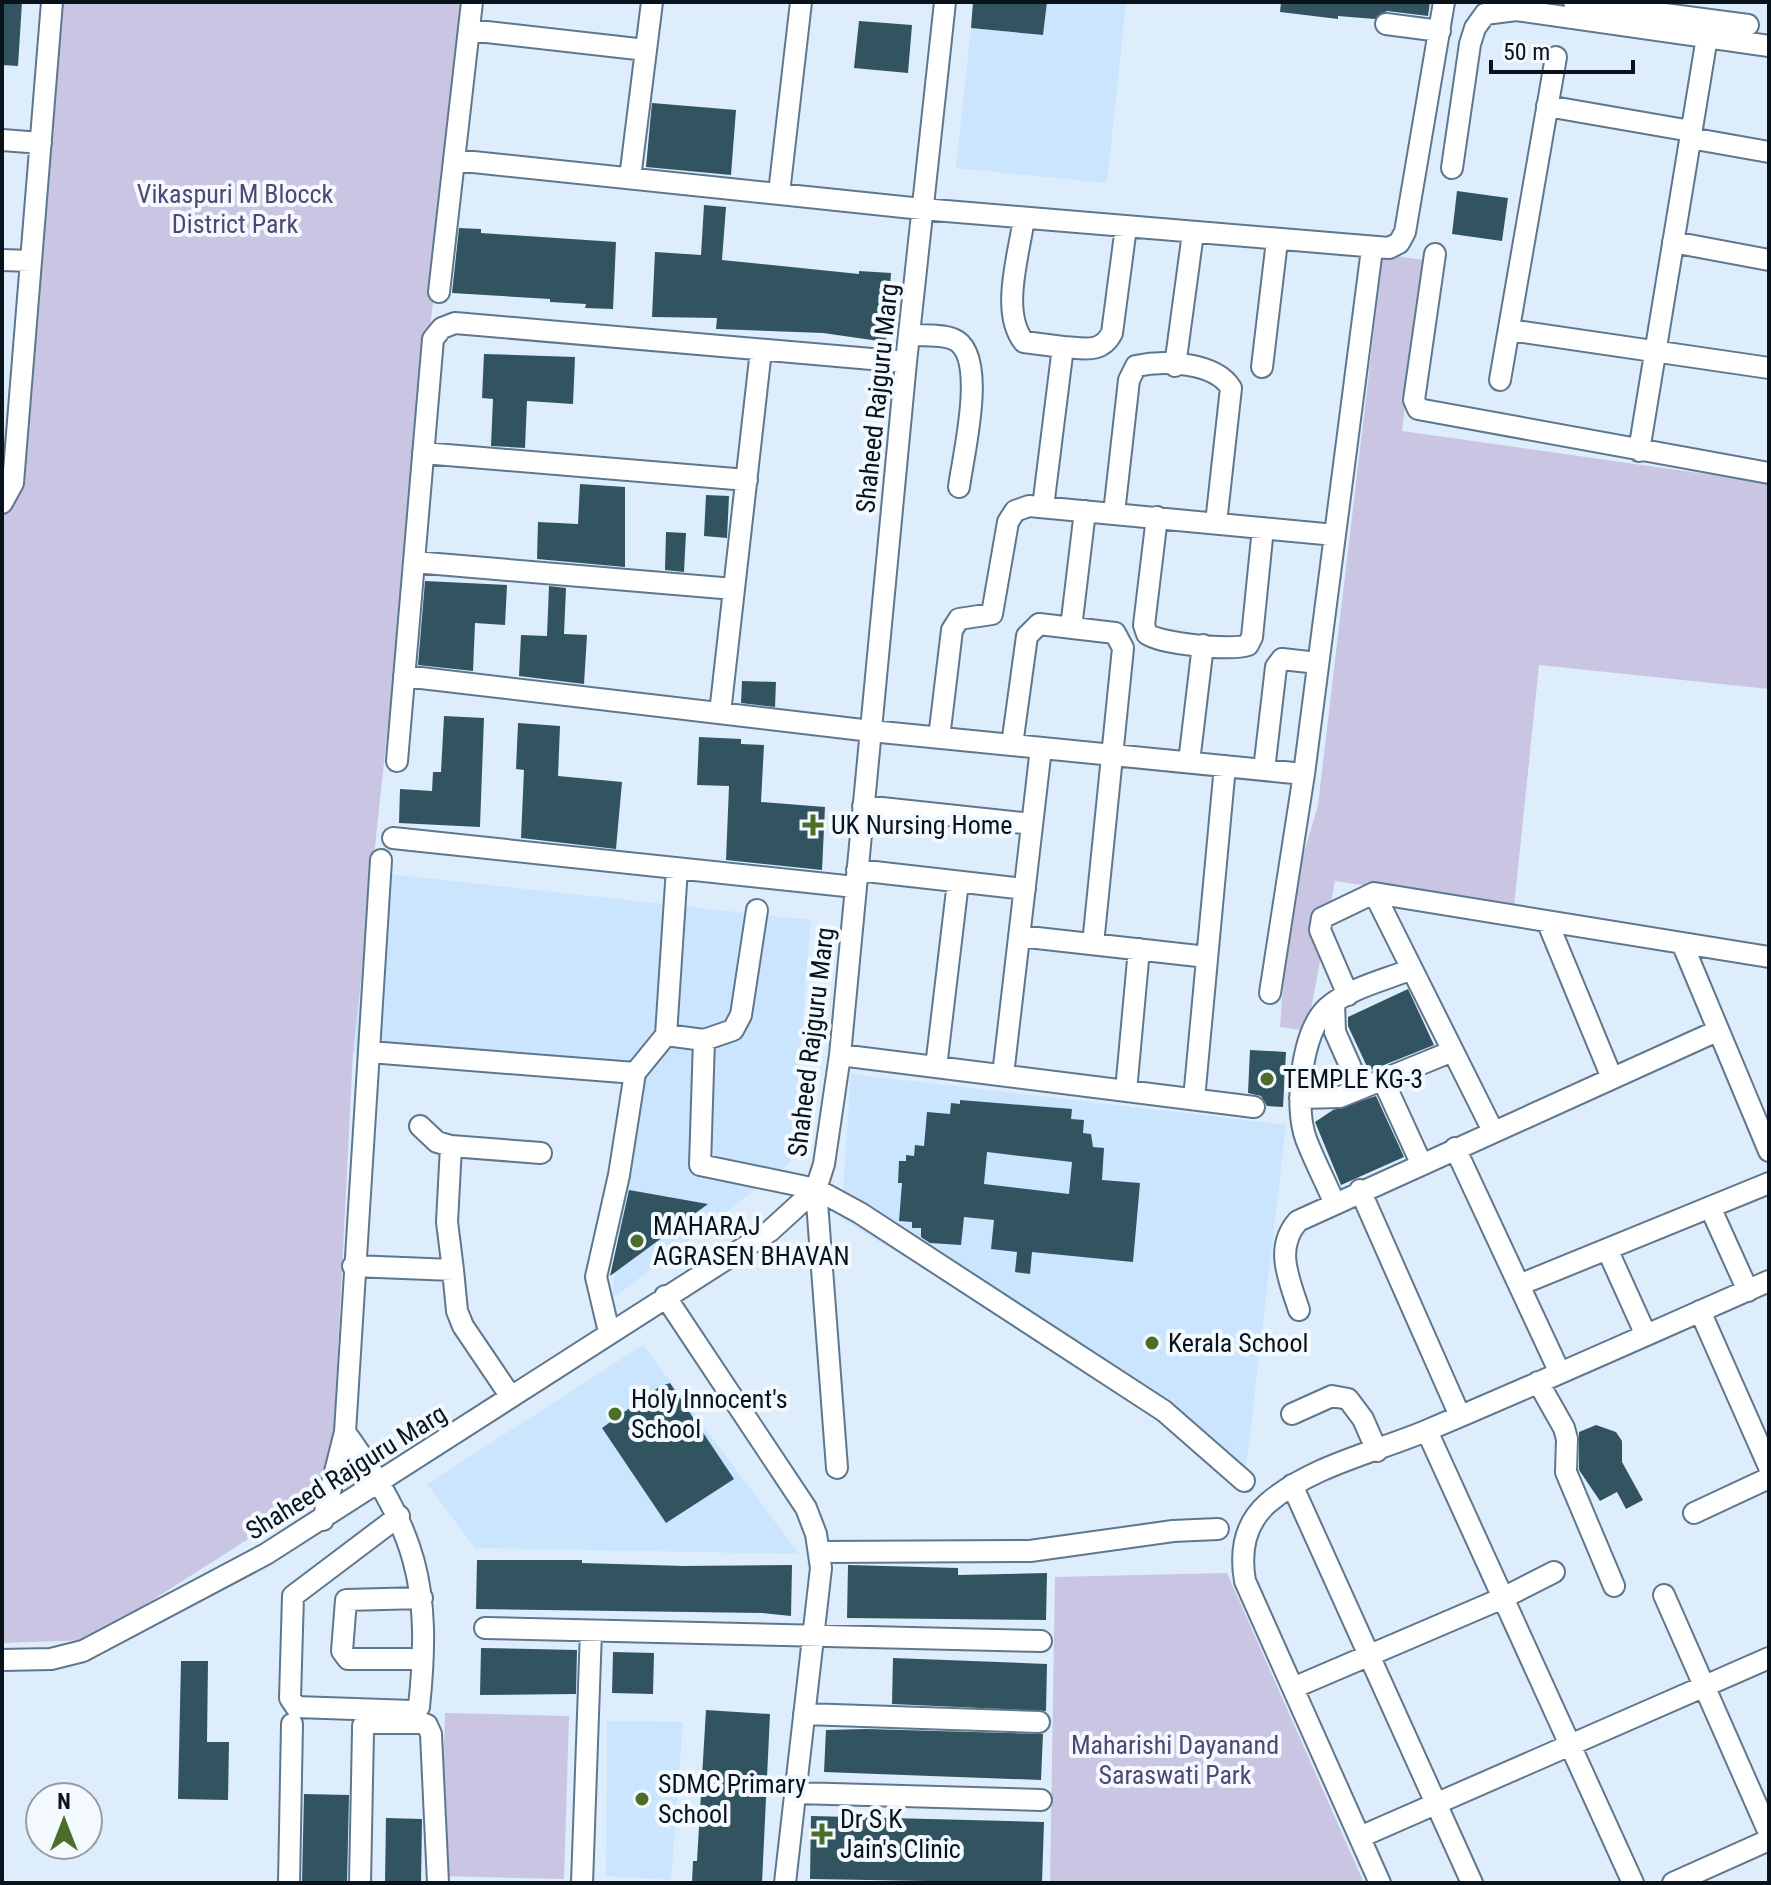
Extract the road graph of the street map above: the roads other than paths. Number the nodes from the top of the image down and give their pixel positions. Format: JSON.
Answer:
{"nodes":[{"id":1,"x":52,"y":2,"type":"edge"},
{"id":2,"x":472,"y":2,"type":"edge"},
{"id":3,"x":652,"y":2,"type":"edge"},
{"id":4,"x":801,"y":2,"type":"edge"},
{"id":5,"x":945,"y":2,"type":"edge"},
{"id":6,"x":1444,"y":2,"type":"edge"},
{"id":7,"x":1574,"y":2,"type":"edge"},
{"id":8,"x":1675,"y":9,"type":"edge"},
{"id":9,"x":1386,"y":24,"type":"dead end"},
{"id":10,"x":1748,"y":25,"type":"dead end"},
{"id":11,"x":469,"y":30,"type":"junction"},
{"id":12,"x":1440,"y":31,"type":"junction"},
{"id":13,"x":1707,"y":37,"type":"junction"},
{"id":14,"x":1769,"y":46,"type":"edge"},
{"id":15,"x":646,"y":50,"type":"junction"},
{"id":16,"x":1556,"y":57,"type":"dead end"},
{"id":17,"x":1547,"y":106,"type":"junction"},
{"id":18,"x":1691,"y":134,"type":"junction"},
{"id":19,"x":2,"y":140,"type":"edge"},
{"id":20,"x":41,"y":143,"type":"junction"},
{"id":21,"x":1769,"y":152,"type":"edge"},
{"id":22,"x":454,"y":160,"type":"junction"},
{"id":23,"x":1452,"y":168,"type":"dead end"},
{"id":24,"x":630,"y":178,"type":"junction"},
{"id":25,"x":779,"y":193,"type":"junction"},
{"id":26,"x":922,"y":209,"type":"junction"},
{"id":27,"x":1024,"y":218,"type":"junction"},
{"id":28,"x":1126,"y":227,"type":"junction"},
{"id":29,"x":1193,"y":233,"type":"junction"},
{"id":30,"x":1277,"y":241,"type":"junction"},
{"id":31,"x":1673,"y":242,"type":"junction"},
{"id":32,"x":1372,"y":249,"type":"junction"},
{"id":33,"x":1435,"y":254,"type":"dead end"},
{"id":34,"x":2,"y":260,"type":"edge"},
{"id":35,"x":1769,"y":260,"type":"edge"},
{"id":36,"x":31,"y":261,"type":"junction"},
{"id":37,"x":439,"y":292,"type":"dead end"},
{"id":38,"x":1509,"y":330,"type":"junction"},
{"id":39,"x":909,"y":335,"type":"junction"},
{"id":40,"x":1063,"y":347,"type":"junction"},
{"id":41,"x":761,"y":350,"type":"junction"},
{"id":42,"x":1656,"y":350,"type":"junction"},
{"id":43,"x":906,"y":362,"type":"junction"},
{"id":44,"x":1175,"y":366,"type":"junction"},
{"id":45,"x":1262,"y":367,"type":"dead end"},
{"id":46,"x":1769,"y":368,"type":"edge"},
{"id":47,"x":12,"y":378,"type":"edge"},
{"id":48,"x":1500,"y":380,"type":"dead end"},
{"id":49,"x":1639,"y":451,"type":"junction"},
{"id":50,"x":423,"y":453,"type":"junction"},
{"id":51,"x":1769,"y":473,"type":"edge"},
{"id":52,"x":747,"y":480,"type":"junction"},
{"id":53,"x":959,"y":487,"type":"dead end"},
{"id":54,"x":2,"y":503,"type":"edge"},
{"id":55,"x":1043,"y":507,"type":"junction"},
{"id":56,"x":1085,"y":511,"type":"junction"},
{"id":57,"x":1114,"y":513,"type":"junction"},
{"id":58,"x":1157,"y":517,"type":"junction"},
{"id":59,"x":1216,"y":523,"type":"junction"},
{"id":60,"x":1263,"y":528,"type":"junction"},
{"id":61,"x":1335,"y":535,"type":"junction"},
{"id":62,"x":414,"y":562,"type":"junction"},
{"id":63,"x":734,"y":589,"type":"junction"},
{"id":64,"x":1071,"y":628,"type":"junction"},
{"id":65,"x":1203,"y":645,"type":"junction"},
{"id":66,"x":1318,"y":663,"type":"junction"},
{"id":67,"x":404,"y":676,"type":"junction"},
{"id":68,"x":720,"y":713,"type":"junction"},
{"id":69,"x":871,"y":731,"type":"junction"},
{"id":70,"x":939,"y":738,"type":"junction"},
{"id":71,"x":1012,"y":745,"type":"junction"},
{"id":72,"x":1041,"y":748,"type":"junction"},
{"id":73,"x":1111,"y":755,"type":"junction"},
{"id":74,"x":397,"y":761,"type":"dead end"},
{"id":75,"x":1189,"y":762,"type":"junction"},
{"id":76,"x":1225,"y":766,"type":"junction"},
{"id":77,"x":1264,"y":770,"type":"junction"},
{"id":78,"x":1304,"y":774,"type":"junction"},
{"id":79,"x":863,"y":806,"type":"junction"},
{"id":80,"x":1032,"y":824,"type":"junction"},
{"id":81,"x":393,"y":838,"type":"dead end"},
{"id":82,"x":381,"y":860,"type":"dead end"},
{"id":83,"x":677,"y":868,"type":"junction"},
{"id":84,"x":856,"y":878,"type":"junction"},
{"id":85,"x":958,"y":882,"type":"junction"},
{"id":86,"x":1025,"y":889,"type":"junction"},
{"id":87,"x":1374,"y":893,"type":"junction"},
{"id":88,"x":757,"y":910,"type":"dead end"},
{"id":89,"x":1547,"y":921,"type":"junction"},
{"id":90,"x":1019,"y":936,"type":"junction"},
{"id":91,"x":1682,"y":943,"type":"junction"},
{"id":92,"x":1093,"y":944,"type":"junction"},
{"id":93,"x":1139,"y":949,"type":"junction"},
{"id":94,"x":1207,"y":957,"type":"junction"},
{"id":95,"x":1769,"y":957,"type":"edge"},
{"id":96,"x":1412,"y":969,"type":"junction"},
{"id":97,"x":1270,"y":993,"type":"dead end"},
{"id":98,"x":1341,"y":999,"type":"junction"},
{"id":99,"x":1717,"y":1031,"type":"junction"},
{"id":100,"x":666,"y":1035,"type":"junction"},
{"id":101,"x":704,"y":1040,"type":"junction"},
{"id":102,"x":1453,"y":1051,"type":"junction"},
{"id":103,"x":370,"y":1052,"type":"junction"},
{"id":104,"x":840,"y":1055,"type":"junction"},
{"id":105,"x":936,"y":1067,"type":"junction"},
{"id":106,"x":635,"y":1073,"type":"junction"},
{"id":107,"x":1003,"y":1075,"type":"junction"},
{"id":108,"x":1612,"y":1078,"type":"junction"},
{"id":109,"x":1383,"y":1080,"type":"junction"},
{"id":110,"x":1360,"y":1088,"type":"junction"},
{"id":111,"x":1126,"y":1091,"type":"junction"},
{"id":112,"x":1300,"y":1098,"type":"junction"},
{"id":113,"x":1194,"y":1099,"type":"junction"},
{"id":114,"x":1254,"y":1107,"type":"dead end"},
{"id":115,"x":420,"y":1126,"type":"dead end"},
{"id":116,"x":1493,"y":1131,"type":"junction"},
{"id":117,"x":451,"y":1146,"type":"junction"},
{"id":118,"x":1455,"y":1148,"type":"junction"},
{"id":119,"x":1769,"y":1151,"type":"edge"},
{"id":120,"x":541,"y":1153,"type":"dead end"},
{"id":121,"x":1421,"y":1163,"type":"junction"},
{"id":122,"x":1769,"y":1183,"type":"edge"},
{"id":123,"x":816,"y":1189,"type":"junction"},
{"id":124,"x":1360,"y":1190,"type":"junction"},
{"id":125,"x":1334,"y":1202,"type":"junction"},
{"id":126,"x":1710,"y":1207,"type":"junction"},
{"id":127,"x":1607,"y":1249,"type":"junction"},
{"id":128,"x":353,"y":1266,"type":"junction"},
{"id":129,"x":453,"y":1270,"type":"junction"},
{"id":130,"x":1769,"y":1281,"type":"edge"},
{"id":131,"x":1519,"y":1285,"type":"junction"},
{"id":132,"x":1748,"y":1291,"type":"junction"},
{"id":133,"x":665,"y":1296,"type":"junction"},
{"id":134,"x":1299,"y":1310,"type":"dead end"},
{"id":135,"x":1700,"y":1311,"type":"junction"},
{"id":136,"x":609,"y":1332,"type":"junction"},
{"id":137,"x":1646,"y":1335,"type":"junction"},
{"id":138,"x":1560,"y":1373,"type":"junction"},
{"id":139,"x":1538,"y":1382,"type":"junction"},
{"id":140,"x":511,"y":1397,"type":"junction"},
{"id":141,"x":1292,"y":1414,"type":"dead end"},
{"id":142,"x":1460,"y":1416,"type":"junction"},
{"id":143,"x":1427,"y":1431,"type":"junction"},
{"id":144,"x":345,"y":1432,"type":"junction"},
{"id":145,"x":1377,"y":1451,"type":"junction"},
{"id":146,"x":1769,"y":1467,"type":"edge"},
{"id":147,"x":837,"y":1468,"type":"dead end"},
{"id":148,"x":1769,"y":1478,"type":"edge"},
{"id":149,"x":1244,"y":1481,"type":"dead end"},
{"id":150,"x":381,"y":1483,"type":"junction"},
{"id":151,"x":1292,"y":1485,"type":"junction"},
{"id":152,"x":1694,"y":1513,"type":"dead end"},
{"id":153,"x":399,"y":1516,"type":"junction"},
{"id":154,"x":323,"y":1520,"type":"junction"},
{"id":155,"x":1218,"y":1529,"type":"dead end"},
{"id":156,"x":820,"y":1560,"type":"junction"},
{"id":157,"x":1554,"y":1572,"type":"dead end"},
{"id":158,"x":1614,"y":1586,"type":"dead end"},
{"id":159,"x":1664,"y":1595,"type":"dead end"},
{"id":160,"x":422,"y":1598,"type":"junction"},
{"id":161,"x":1503,"y":1598,"type":"junction"},
{"id":162,"x":485,"y":1628,"type":"dead end"},
{"id":163,"x":591,"y":1631,"type":"junction"},
{"id":164,"x":813,"y":1636,"type":"junction"},
{"id":165,"x":1041,"y":1641,"type":"dead end"},
{"id":166,"x":1370,"y":1656,"type":"junction"},
{"id":167,"x":1769,"y":1658,"type":"edge"},
{"id":168,"x":421,"y":1659,"type":"junction"},
{"id":169,"x":2,"y":1660,"type":"edge"},
{"id":170,"x":1704,"y":1686,"type":"junction"},
{"id":171,"x":1293,"y":1688,"type":"junction"},
{"id":172,"x":804,"y":1714,"type":"junction"},
{"id":173,"x":1039,"y":1722,"type":"dead end"},
{"id":174,"x":292,"y":1724,"type":"dead end"},
{"id":175,"x":1570,"y":1745,"type":"junction"},
{"id":176,"x":796,"y":1793,"type":"junction"},
{"id":177,"x":1041,"y":1800,"type":"dead end"},
{"id":178,"x":1436,"y":1804,"type":"junction"},
{"id":179,"x":1769,"y":1833,"type":"edge"},
{"id":180,"x":1360,"y":1837,"type":"junction"},
{"id":181,"x":1769,"y":1840,"type":"edge"},
{"id":182,"x":289,"y":1883,"type":"edge"},
{"id":183,"x":360,"y":1883,"type":"edge"},
{"id":184,"x":438,"y":1883,"type":"edge"},
{"id":185,"x":582,"y":1883,"type":"edge"},
{"id":186,"x":785,"y":1883,"type":"edge"},
{"id":187,"x":1380,"y":1883,"type":"edge"},
{"id":188,"x":1472,"y":1883,"type":"edge"},
{"id":189,"x":1633,"y":1883,"type":"edge"},
{"id":190,"x":1673,"y":1883,"type":"edge"}],
"edges":[{"from":1,"to":20,"type":"street"},
{"from":2,"to":11,"type":"street"},
{"from":3,"to":15,"type":"street"},
{"from":4,"to":25,"type":"street"},
{"from":5,"to":26,"type":"street","name":"Shaheed Rajguru Marg"},
{"from":6,"to":12,"type":"street"},
{"from":7,"to":8,"type":"street"},
{"from":8,"to":10,"type":"street"},
{"from":9,"to":12,"type":"street"},
{"from":11,"to":15,"type":"street"},
{"from":11,"to":22,"type":"street"},
{"from":12,"to":32,"type":"street"},
{"from":13,"to":14,"type":"street"},
{"from":13,"to":18,"type":"street"},
{"from":13,"to":23,"type":"street"},
{"from":15,"to":24,"type":"street"},
{"from":16,"to":17,"type":"street"},
{"from":17,"to":18,"type":"street"},
{"from":17,"to":38,"type":"street"},
{"from":18,"to":21,"type":"street"},
{"from":18,"to":31,"type":"street"},
{"from":19,"to":20,"type":"street"},
{"from":20,"to":36,"type":"street"},
{"from":22,"to":24,"type":"street"},
{"from":22,"to":37,"type":"street"},
{"from":24,"to":25,"type":"street"},
{"from":25,"to":26,"type":"street"},
{"from":26,"to":27,"type":"street"},
{"from":26,"to":39,"type":"street","name":"Shaheed Rajguru Marg"},
{"from":27,"to":28,"type":"street"},
{"from":27,"to":40,"type":"street"},
{"from":28,"to":29,"type":"street"},
{"from":28,"to":40,"type":"street"},
{"from":29,"to":30,"type":"street"},
{"from":29,"to":44,"type":"street"},
{"from":30,"to":32,"type":"street"},
{"from":30,"to":45,"type":"street"},
{"from":31,"to":35,"type":"street"},
{"from":31,"to":42,"type":"street"},
{"from":32,"to":61,"type":"street"},
{"from":33,"to":49,"type":"street"},
{"from":34,"to":36,"type":"street"},
{"from":36,"to":47,"type":"street"},
{"from":38,"to":42,"type":"street"},
{"from":38,"to":48,"type":"street"},
{"from":39,"to":43,"type":"street","name":"Shaheed Rajguru Marg"},
{"from":39,"to":53,"type":"street"},
{"from":40,"to":55,"type":"street"},
{"from":41,"to":43,"type":"street"},
{"from":41,"to":50,"type":"street"},
{"from":41,"to":52,"type":"street"},
{"from":42,"to":46,"type":"street"},
{"from":42,"to":49,"type":"street"},
{"from":43,"to":69,"type":"street","name":"Shaheed Rajguru Marg"},
{"from":44,"to":57,"type":"street"},
{"from":44,"to":59,"type":"street"},
{"from":47,"to":54,"type":"street"},
{"from":49,"to":51,"type":"street"},
{"from":50,"to":52,"type":"street"},
{"from":50,"to":62,"type":"street"},
{"from":52,"to":63,"type":"street"},
{"from":55,"to":56,"type":"street"},
{"from":55,"to":70,"type":"street"},
{"from":56,"to":57,"type":"street"},
{"from":56,"to":64,"type":"street"},
{"from":57,"to":58,"type":"street"},
{"from":58,"to":59,"type":"street"},
{"from":58,"to":65,"type":"street"},
{"from":59,"to":60,"type":"street"},
{"from":60,"to":61,"type":"street"},
{"from":60,"to":65,"type":"street"},
{"from":61,"to":66,"type":"street"},
{"from":62,"to":63,"type":"street"},
{"from":62,"to":67,"type":"street"},
{"from":63,"to":68,"type":"street"},
{"from":64,"to":71,"type":"street"},
{"from":64,"to":73,"type":"street"},
{"from":65,"to":75,"type":"street"},
{"from":66,"to":77,"type":"street"},
{"from":66,"to":78,"type":"street"},
{"from":67,"to":68,"type":"street"},
{"from":67,"to":74,"type":"street"},
{"from":68,"to":69,"type":"street"},
{"from":69,"to":70,"type":"street"},
{"from":69,"to":79,"type":"street","name":"Shaheed Rajguru Marg"},
{"from":70,"to":71,"type":"street"},
{"from":71,"to":72,"type":"street"},
{"from":72,"to":73,"type":"street"},
{"from":72,"to":80,"type":"street"},
{"from":73,"to":75,"type":"street"},
{"from":73,"to":92,"type":"street"},
{"from":75,"to":76,"type":"street"},
{"from":76,"to":77,"type":"street"},
{"from":76,"to":94,"type":"street"},
{"from":77,"to":78,"type":"street"},
{"from":78,"to":97,"type":"street"},
{"from":79,"to":80,"type":"street"},
{"from":79,"to":84,"type":"street","name":"Shaheed Rajguru Marg"},
{"from":80,"to":86,"type":"street"},
{"from":81,"to":83,"type":"street"},
{"from":82,"to":103,"type":"street"},
{"from":83,"to":84,"type":"street"},
{"from":83,"to":100,"type":"street"},
{"from":84,"to":85,"type":"street"},
{"from":84,"to":104,"type":"street","name":"Shaheed Rajguru Marg"},
{"from":85,"to":86,"type":"street"},
{"from":85,"to":105,"type":"street"},
{"from":86,"to":90,"type":"street"},
{"from":87,"to":89,"type":"street"},
{"from":87,"to":96,"type":"street"},
{"from":87,"to":98,"type":"street"},
{"from":88,"to":101,"type":"street"},
{"from":89,"to":91,"type":"street"},
{"from":89,"to":108,"type":"street"},
{"from":90,"to":92,"type":"street"},
{"from":90,"to":107,"type":"street"},
{"from":91,"to":95,"type":"street"},
{"from":91,"to":99,"type":"street"},
{"from":92,"to":93,"type":"street"},
{"from":93,"to":94,"type":"street"},
{"from":93,"to":111,"type":"street"},
{"from":94,"to":113,"type":"street"},
{"from":96,"to":98,"type":"street"},
{"from":96,"to":102,"type":"street"},
{"from":98,"to":110,"type":"street"},
{"from":98,"to":112,"type":"street"},
{"from":99,"to":108,"type":"street"},
{"from":99,"to":119,"type":"street"},
{"from":100,"to":101,"type":"street"},
{"from":100,"to":106,"type":"street"},
{"from":101,"to":123,"type":"street"},
{"from":102,"to":109,"type":"street"},
{"from":102,"to":116,"type":"street"},
{"from":103,"to":106,"type":"street"},
{"from":103,"to":128,"type":"street"},
{"from":104,"to":105,"type":"street"},
{"from":104,"to":123,"type":"street","name":"Shaheed Rajguru Marg"},
{"from":105,"to":107,"type":"street"},
{"from":106,"to":136,"type":"street"},
{"from":107,"to":111,"type":"street"},
{"from":108,"to":116,"type":"street"},
{"from":109,"to":110,"type":"street"},
{"from":109,"to":121,"type":"street"},
{"from":110,"to":112,"type":"street"},
{"from":111,"to":113,"type":"street"},
{"from":112,"to":125,"type":"street"},
{"from":113,"to":114,"type":"street"},
{"from":115,"to":117,"type":"street"},
{"from":116,"to":118,"type":"street"},
{"from":117,"to":120,"type":"street"},
{"from":117,"to":129,"type":"street"},
{"from":118,"to":121,"type":"street"},
{"from":118,"to":131,"type":"street"},
{"from":121,"to":124,"type":"street"},
{"from":122,"to":126,"type":"street"},
{"from":123,"to":133,"type":"street","name":"Shaheed Rajguru Marg"},
{"from":123,"to":147,"type":"street"},
{"from":123,"to":149,"type":"street"},
{"from":124,"to":125,"type":"street"},
{"from":124,"to":142,"type":"street"},
{"from":125,"to":134,"type":"street"},
{"from":126,"to":127,"type":"street"},
{"from":126,"to":132,"type":"street"},
{"from":127,"to":131,"type":"street"},
{"from":127,"to":137,"type":"street"},
{"from":128,"to":129,"type":"street"},
{"from":128,"to":144,"type":"street"},
{"from":129,"to":140,"type":"street"},
{"from":130,"to":132,"type":"street"},
{"from":131,"to":138,"type":"street"},
{"from":132,"to":135,"type":"street"},
{"from":133,"to":136,"type":"street","name":"Shaheed Rajguru Marg"},
{"from":133,"to":156,"type":"street"},
{"from":135,"to":137,"type":"street"},
{"from":135,"to":146,"type":"street"},
{"from":136,"to":140,"type":"street","name":"Shaheed Rajguru Marg"},
{"from":137,"to":138,"type":"street"},
{"from":138,"to":139,"type":"street"},
{"from":139,"to":142,"type":"street"},
{"from":139,"to":158,"type":"street"},
{"from":140,"to":150,"type":"street","name":"Shaheed Rajguru Marg"},
{"from":141,"to":145,"type":"street"},
{"from":142,"to":143,"type":"street"},
{"from":143,"to":145,"type":"street"},
{"from":143,"to":161,"type":"street"},
{"from":144,"to":150,"type":"street"},
{"from":144,"to":154,"type":"street"},
{"from":145,"to":151,"type":"street"},
{"from":148,"to":152,"type":"street"},
{"from":150,"to":153,"type":"street"},
{"from":150,"to":154,"type":"street","name":"Shaheed Rajguru Marg"},
{"from":151,"to":166,"type":"street"},
{"from":151,"to":171,"type":"street"},
{"from":153,"to":160,"type":"street"},
{"from":153,"to":168,"type":"street"},
{"from":154,"to":169,"type":"street","name":"Shaheed Rajguru Marg"},
{"from":155,"to":156,"type":"street"},
{"from":156,"to":164,"type":"street"},
{"from":157,"to":161,"type":"street"},
{"from":159,"to":170,"type":"street"},
{"from":160,"to":168,"type":"street"},
{"from":160,"to":168,"type":"street"},
{"from":161,"to":166,"type":"street"},
{"from":161,"to":175,"type":"street"},
{"from":162,"to":163,"type":"street"},
{"from":163,"to":164,"type":"street"},
{"from":163,"to":185,"type":"street"},
{"from":164,"to":165,"type":"street"},
{"from":164,"to":172,"type":"street"},
{"from":166,"to":171,"type":"street"},
{"from":166,"to":178,"type":"street"},
{"from":167,"to":170,"type":"street"},
{"from":170,"to":175,"type":"street"},
{"from":170,"to":179,"type":"street"},
{"from":171,"to":180,"type":"street"},
{"from":172,"to":173,"type":"street"},
{"from":172,"to":176,"type":"street"},
{"from":174,"to":182,"type":"street"},
{"from":175,"to":178,"type":"street"},
{"from":175,"to":189,"type":"street"},
{"from":176,"to":177,"type":"street"},
{"from":176,"to":186,"type":"street"},
{"from":178,"to":180,"type":"street"},
{"from":178,"to":188,"type":"street"},
{"from":180,"to":187,"type":"street"},
{"from":181,"to":190,"type":"street"},
{"from":183,"to":184,"type":"street"}]}
